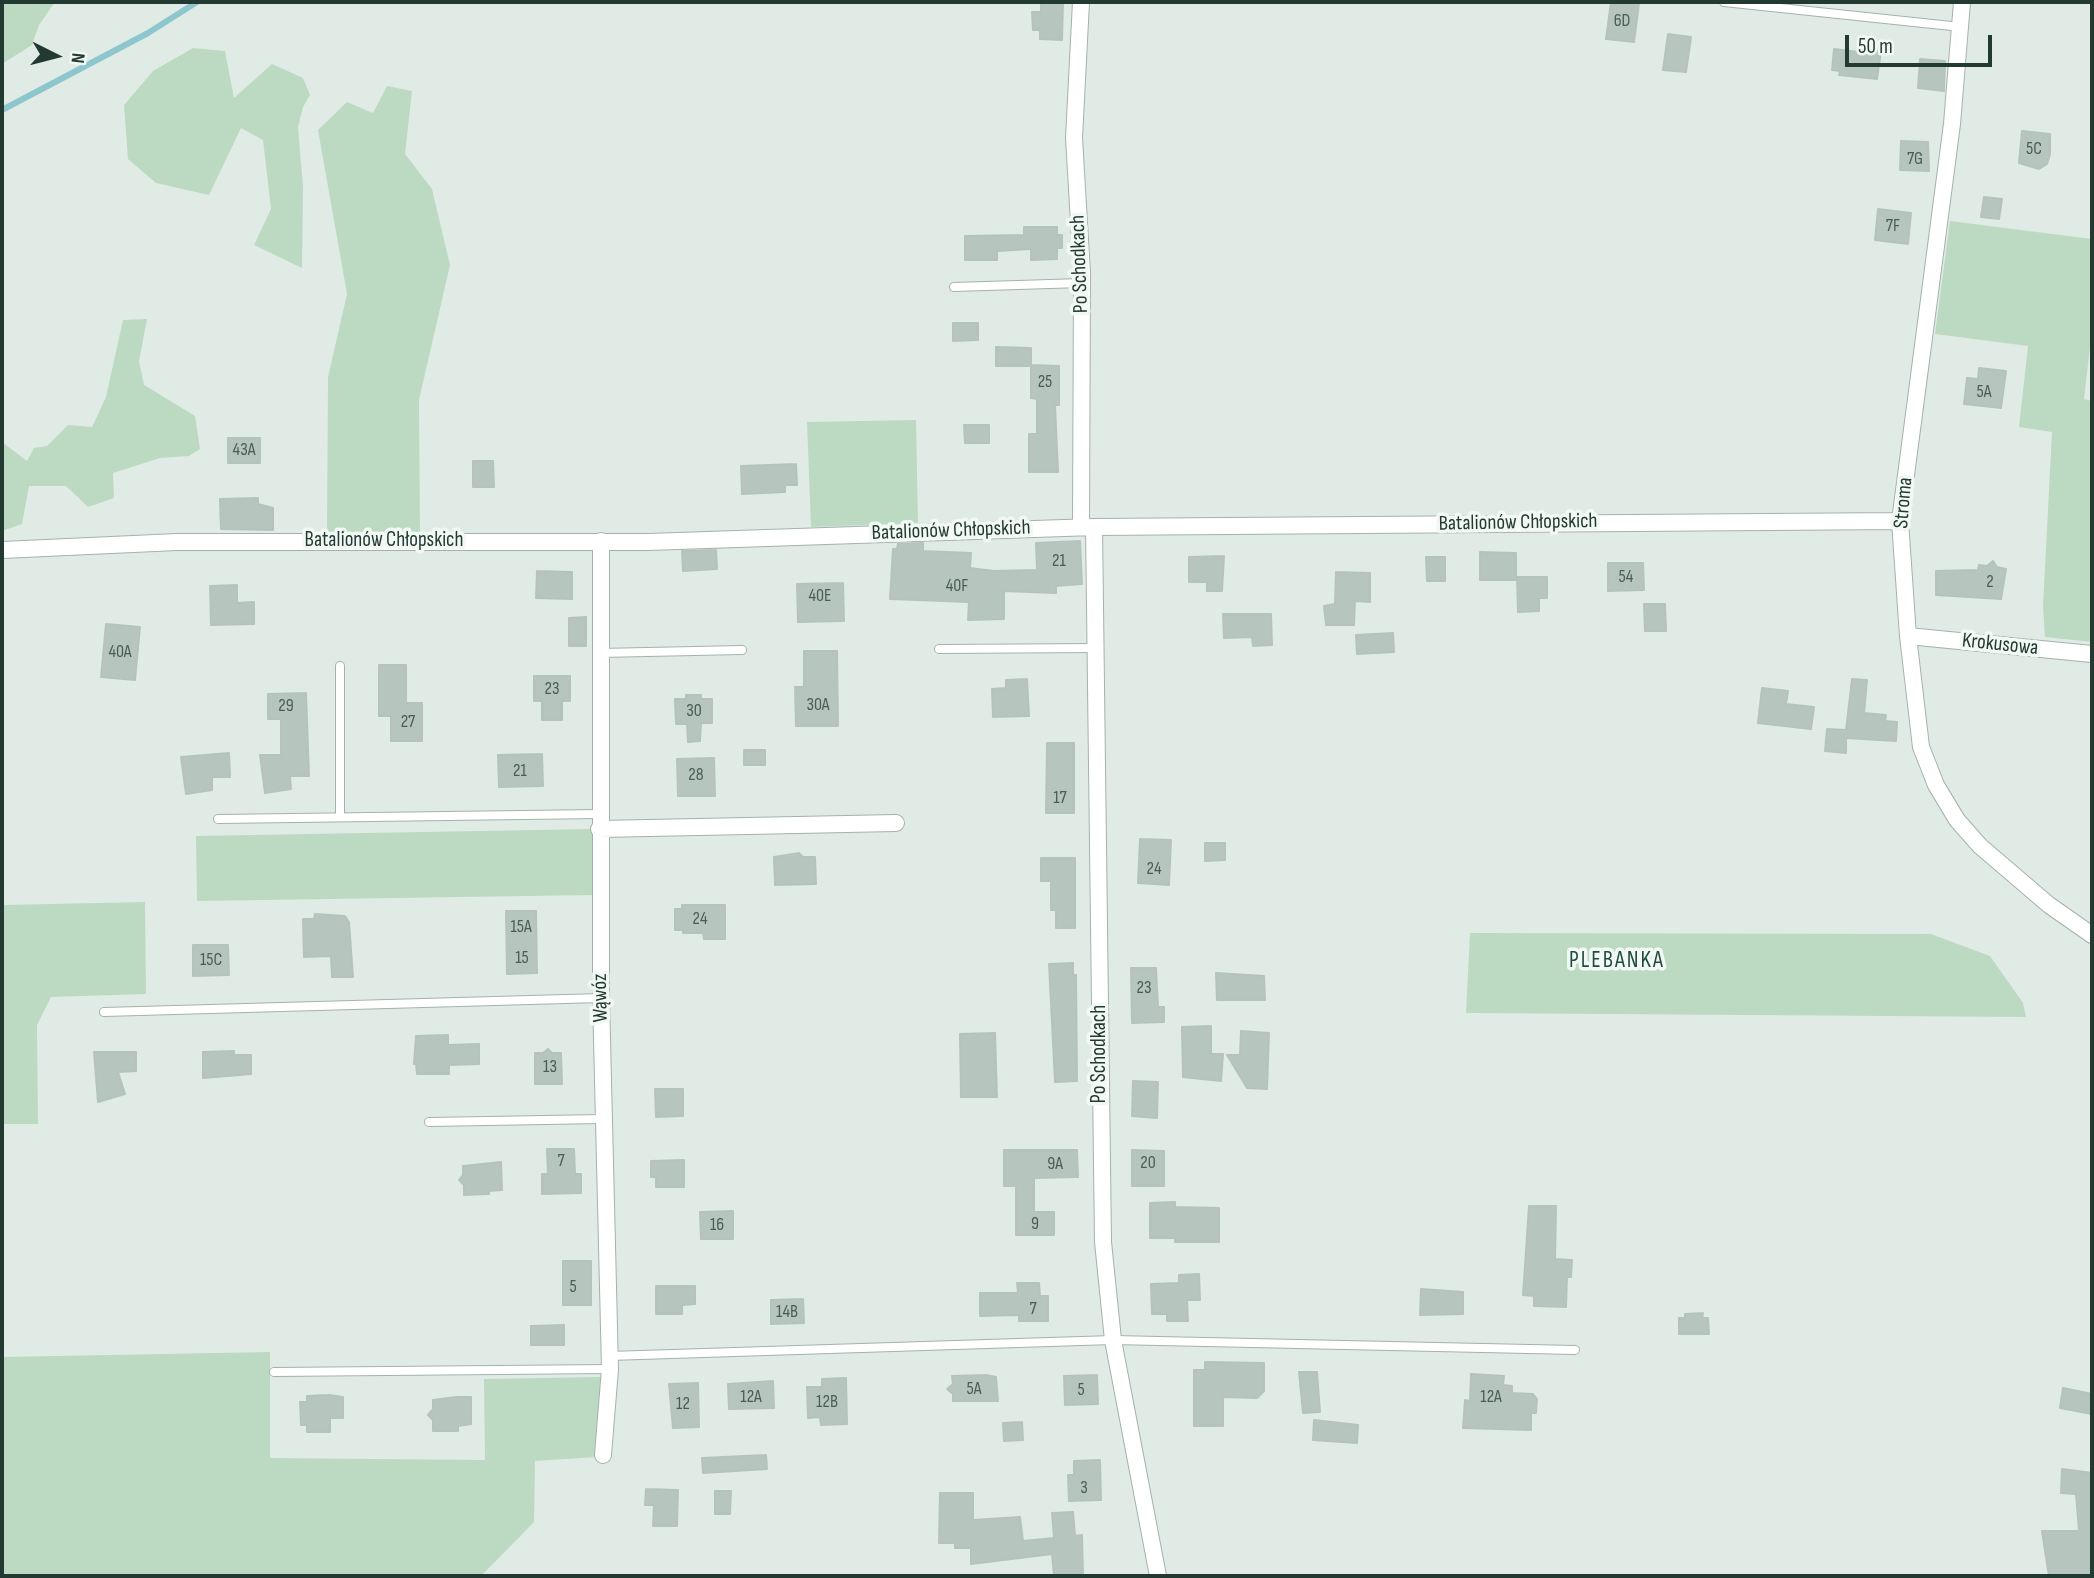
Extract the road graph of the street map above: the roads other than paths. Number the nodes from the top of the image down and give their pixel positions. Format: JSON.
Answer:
{"nodes":[{"id":1,"x":1081,"y":2,"type":"edge"},
{"id":2,"x":1724,"y":2,"type":"edge"},
{"id":3,"x":1962,"y":2,"type":"edge"},
{"id":4,"x":1961,"y":27,"type":"junction"},
{"id":5,"x":1082,"y":283,"type":"junction"},
{"id":6,"x":954,"y":286,"type":"dead end"},
{"id":7,"x":1900,"y":521,"type":"junction"},
{"id":8,"x":1088,"y":527,"type":"junction"},
{"id":9,"x":601,"y":541,"type":"junction"},
{"id":10,"x":2,"y":550,"type":"edge"},
{"id":11,"x":1908,"y":636,"type":"junction"},
{"id":12,"x":1096,"y":648,"type":"junction"},
{"id":13,"x":939,"y":649,"type":"dead end"},
{"id":14,"x":742,"y":650,"type":"dead end"},
{"id":15,"x":600,"y":653,"type":"junction"},
{"id":16,"x":2092,"y":654,"type":"edge"},
{"id":17,"x":340,"y":666,"type":"dead end"},
{"id":18,"x":340,"y":816,"type":"junction"},
{"id":19,"x":218,"y":819,"type":"dead end"},
{"id":20,"x":599,"y":822,"type":"junction"},
{"id":21,"x":896,"y":822,"type":"dead end"},
{"id":22,"x":2092,"y":935,"type":"edge"},
{"id":23,"x":601,"y":998,"type":"junction"},
{"id":24,"x":104,"y":1012,"type":"dead end"},
{"id":25,"x":603,"y":1119,"type":"junction"},
{"id":26,"x":429,"y":1122,"type":"dead end"},
{"id":27,"x":1114,"y":1340,"type":"junction"},
{"id":28,"x":1575,"y":1350,"type":"dead end"},
{"id":29,"x":610,"y":1363,"type":"junction"},
{"id":30,"x":274,"y":1372,"type":"dead end"},
{"id":31,"x":603,"y":1455,"type":"dead end"},
{"id":32,"x":1158,"y":1576,"type":"edge"}],
"edges":[{"from":1,"to":5,"type":"street","name":"Po Schodkach"},
{"from":2,"to":4,"type":"lane"},
{"from":3,"to":4,"type":"street","name":"Stroma"},
{"from":4,"to":7,"type":"street","name":"Stroma"},
{"from":5,"to":6,"type":"lane"},
{"from":5,"to":8,"type":"street","name":"Po Schodkach"},
{"from":7,"to":8,"type":"street","name":"Batalionów Chłopskich"},
{"from":7,"to":11,"type":"street","name":"Stroma"},
{"from":8,"to":9,"type":"street","name":"Batalionów Chłopskich"},
{"from":8,"to":12,"type":"street","name":"Po Schodkach"},
{"from":9,"to":10,"type":"street","name":"Batalionów Chłopskich"},
{"from":9,"to":15,"type":"street","name":"Wąwóz"},
{"from":11,"to":16,"type":"street","name":"Krokusowa"},
{"from":11,"to":22,"type":"street","name":"Stroma"},
{"from":12,"to":13,"type":"lane"},
{"from":12,"to":27,"type":"street","name":"Po Schodkach"},
{"from":14,"to":15,"type":"lane"},
{"from":15,"to":20,"type":"street","name":"Wąwóz"},
{"from":17,"to":18,"type":"lane"},
{"from":18,"to":19,"type":"lane"},
{"from":18,"to":20,"type":"lane"},
{"from":20,"to":21,"type":"street"},
{"from":20,"to":23,"type":"street","name":"Wąwóz"},
{"from":23,"to":24,"type":"lane"},
{"from":23,"to":25,"type":"street","name":"Wąwóz"},
{"from":25,"to":26,"type":"lane"},
{"from":25,"to":29,"type":"street","name":"Wąwóz"},
{"from":27,"to":28,"type":"lane"},
{"from":27,"to":29,"type":"lane"},
{"from":27,"to":32,"type":"street","name":"Po Schodkach"},
{"from":29,"to":30,"type":"lane"},
{"from":29,"to":31,"type":"street","name":"Wąwóz"}]}
